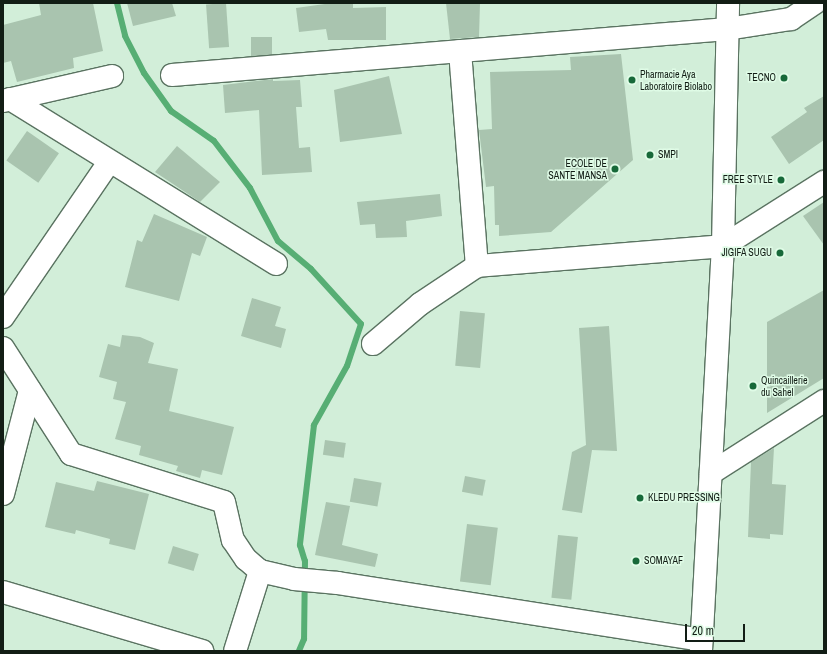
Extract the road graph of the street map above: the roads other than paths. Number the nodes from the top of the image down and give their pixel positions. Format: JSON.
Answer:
{"nodes":[{"id":1,"x":728,"y":3,"type":"edge"},
{"id":2,"x":815,"y":3,"type":"edge"},
{"id":3,"x":727,"y":29,"type":"junction"},
{"id":4,"x":460,"y":51,"type":"junction"},
{"id":5,"x":172,"y":75,"type":"dead end"},
{"id":6,"x":112,"y":76,"type":"dead end"},
{"id":7,"x":6,"y":100,"type":"edge"},
{"id":8,"x":108,"y":162,"type":"junction"},
{"id":9,"x":824,"y":182,"type":"edge"},
{"id":10,"x":723,"y":246,"type":"junction"},
{"id":11,"x":276,"y":264,"type":"dead end"},
{"id":12,"x":477,"y":266,"type":"junction"},
{"id":13,"x":3,"y":317,"type":"edge"},
{"id":14,"x":372,"y":344,"type":"dead end"},
{"id":15,"x":3,"y":348,"type":"edge"},
{"id":16,"x":30,"y":390,"type":"junction"},
{"id":17,"x":824,"y":401,"type":"edge"},
{"id":18,"x":710,"y":473,"type":"junction"},
{"id":19,"x":3,"y":494,"type":"edge"},
{"id":20,"x":260,"y":571,"type":"junction"},
{"id":21,"x":3,"y":592,"type":"edge"},
{"id":22,"x":701,"y":645,"type":"edge"},
{"id":23,"x":202,"y":651,"type":"edge"},
{"id":24,"x":235,"y":651,"type":"edge"}],
"edges":[{"from":1,"to":3,"type":"street"},
{"from":2,"to":3,"type":"street"},
{"from":3,"to":4,"type":"street"},
{"from":3,"to":10,"type":"street"},
{"from":4,"to":5,"type":"street"},
{"from":4,"to":12,"type":"street"},
{"from":6,"to":7,"type":"street"},
{"from":7,"to":8,"type":"street"},
{"from":8,"to":11,"type":"street"},
{"from":8,"to":13,"type":"street"},
{"from":9,"to":10,"type":"street"},
{"from":10,"to":12,"type":"street"},
{"from":10,"to":18,"type":"street"},
{"from":12,"to":14,"type":"street"},
{"from":15,"to":16,"type":"street"},
{"from":16,"to":19,"type":"street"},
{"from":16,"to":20,"type":"street"},
{"from":17,"to":18,"type":"street"},
{"from":18,"to":22,"type":"street"},
{"from":20,"to":22,"type":"street"},
{"from":20,"to":24,"type":"street"},
{"from":21,"to":23,"type":"street"}]}
